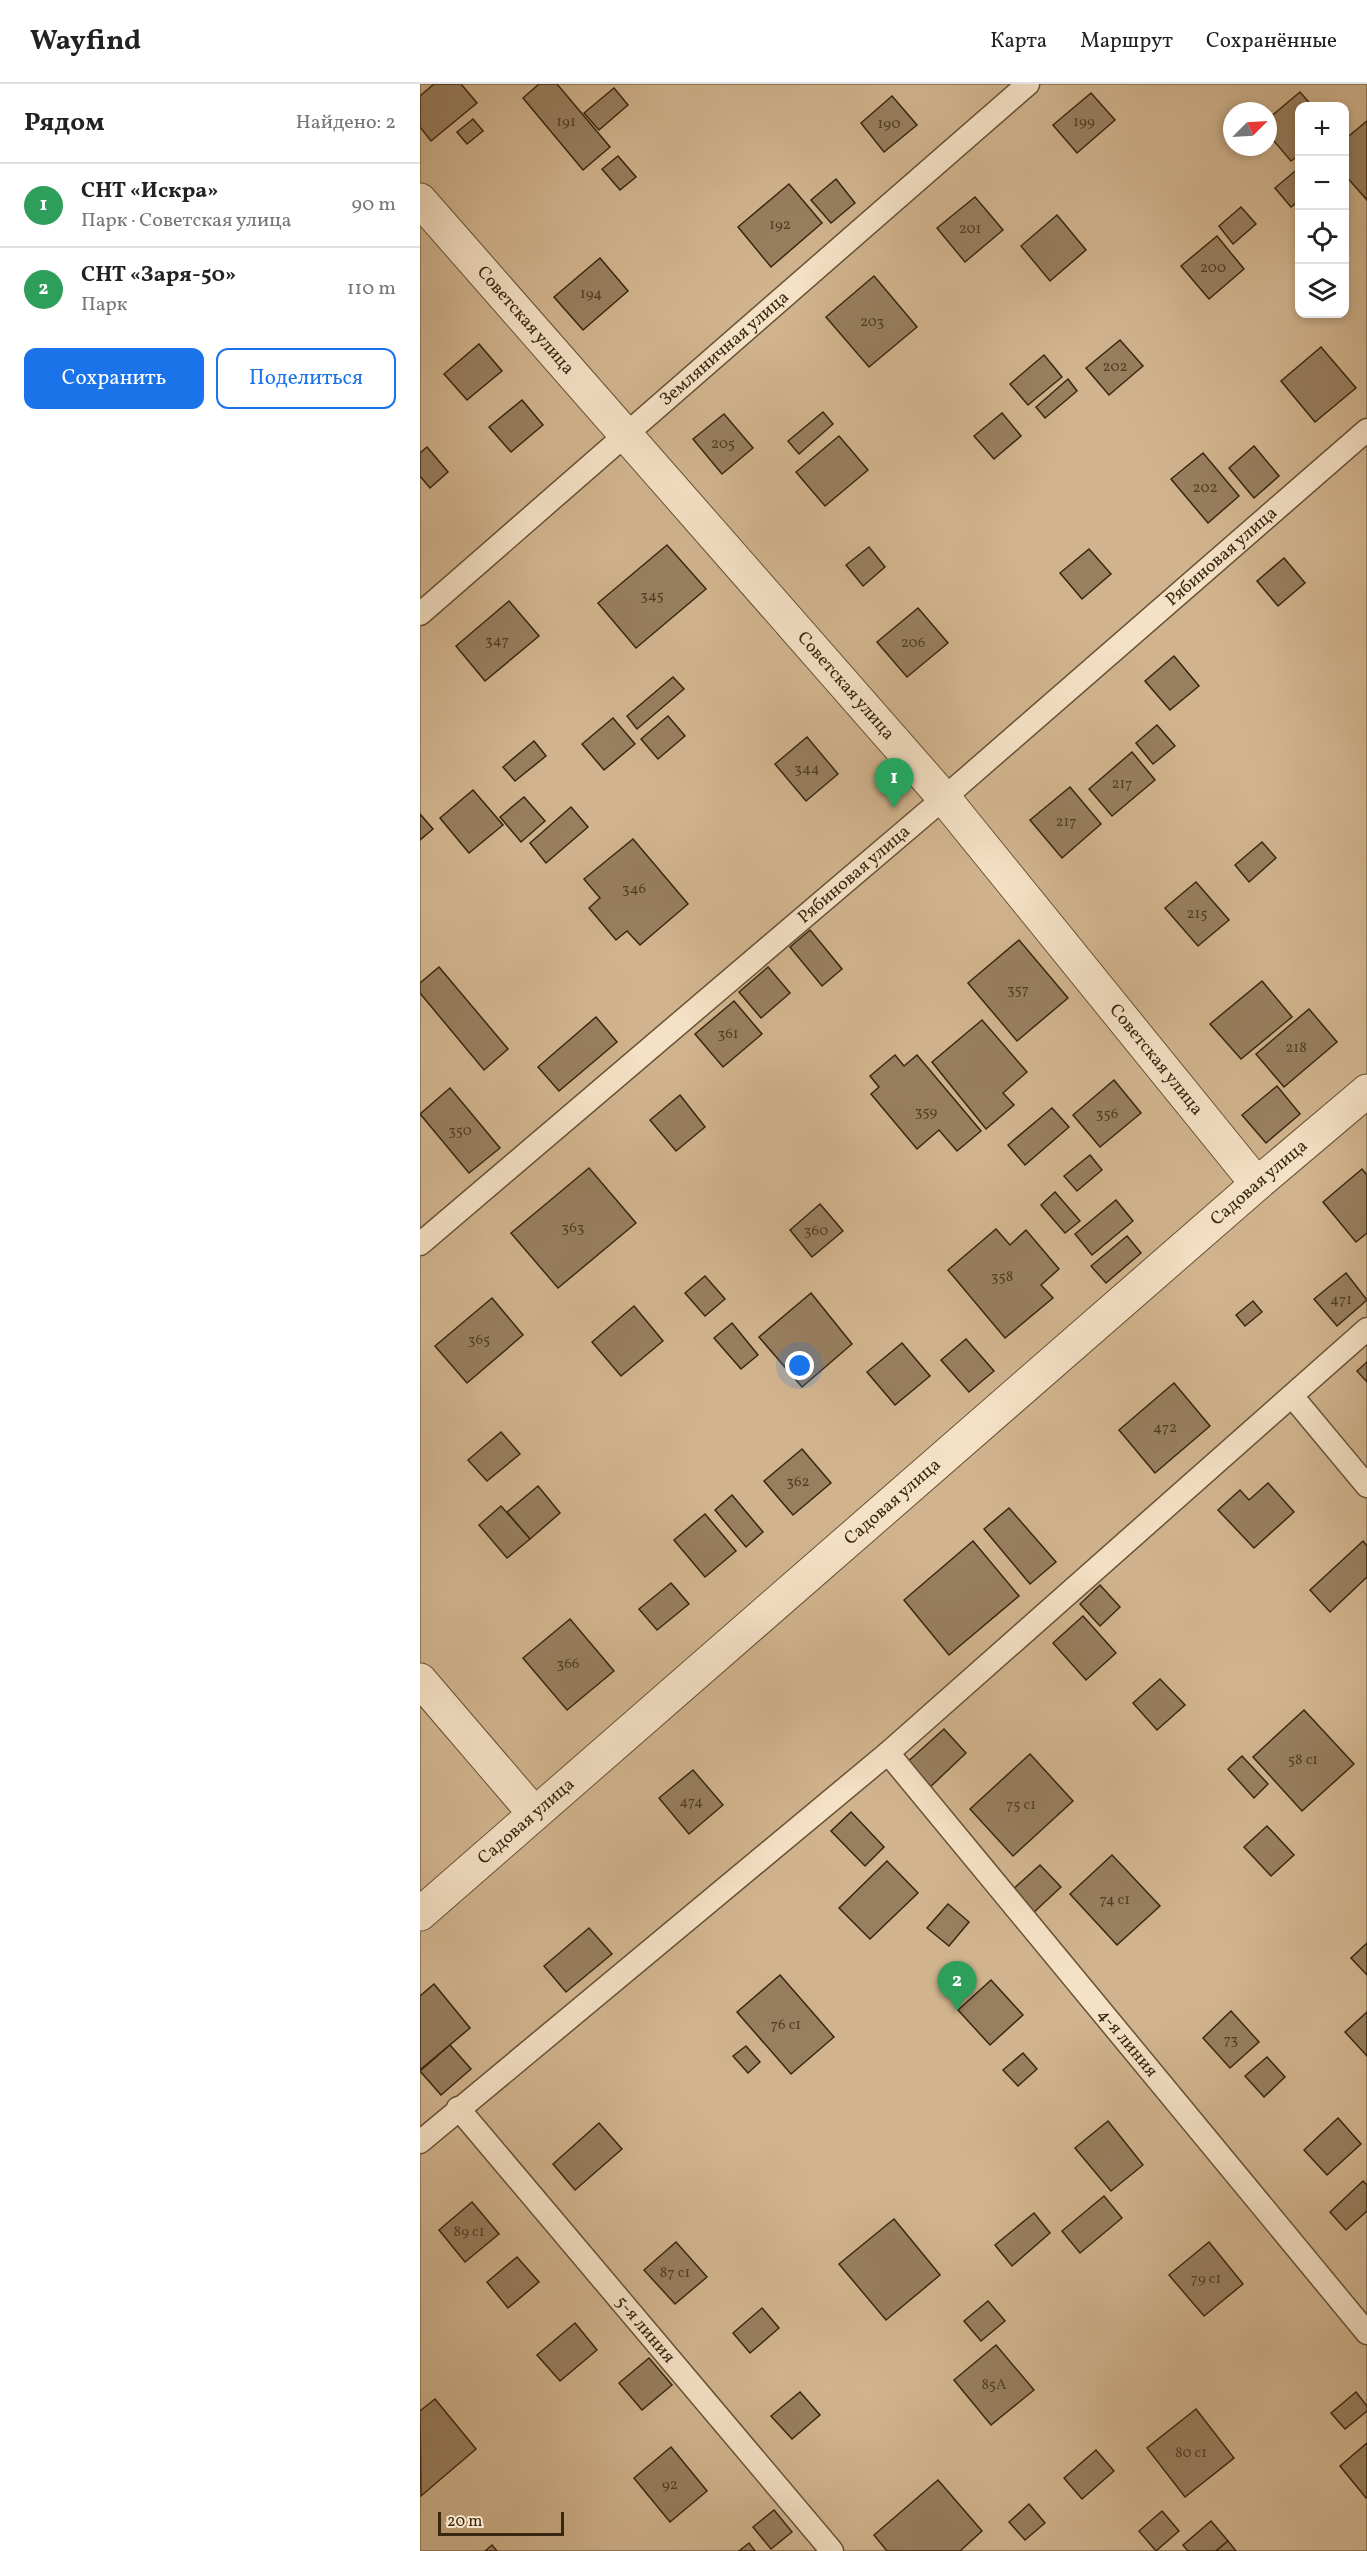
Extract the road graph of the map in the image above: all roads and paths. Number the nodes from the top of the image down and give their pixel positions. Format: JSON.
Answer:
{"nodes":[{"id":1,"x":1028,"y":84,"type":"edge"},
{"id":2,"x":420,"y":200,"type":"edge"},
{"id":3,"x":1367,"y":430,"type":"edge"},
{"id":4,"x":626,"y":435,"type":"junction"},
{"id":5,"x":420,"y":614,"type":"edge"},
{"id":6,"x":944,"y":798,"type":"junction"},
{"id":7,"x":1367,"y":1091,"type":"edge"},
{"id":8,"x":1257,"y":1184,"type":"junction"},
{"id":9,"x":420,"y":1244,"type":"edge"},
{"id":10,"x":1367,"y":1329,"type":"edge"},
{"id":11,"x":1292,"y":1396,"type":"junction"},
{"id":12,"x":1367,"y":1486,"type":"edge"},
{"id":13,"x":420,"y":1680,"type":"edge"},
{"id":14,"x":888,"y":1753,"type":"junction"},
{"id":15,"x":534,"y":1814,"type":"junction"},
{"id":16,"x":420,"y":1914,"type":"edge"},
{"id":17,"x":458,"y":2108,"type":"junction"},
{"id":18,"x":420,"y":2142,"type":"edge"},
{"id":19,"x":1367,"y":2333,"type":"edge"},
{"id":20,"x":832,"y":2551,"type":"edge"}],
"edges":[{"from":1,"to":4,"type":"lane","name":"Земляничная улица"},
{"from":2,"to":4,"type":"street","name":"Советская улица"},
{"from":3,"to":6,"type":"lane","name":"Рябиновая улица"},
{"from":4,"to":5,"type":"lane","name":"Земляничная улица"},
{"from":4,"to":6,"type":"street","name":"Советская улица"},
{"from":6,"to":8,"type":"street","name":"Советская улица"},
{"from":6,"to":9,"type":"lane","name":"Рябиновая улица"},
{"from":7,"to":8,"type":"street","name":"Садовая улица"},
{"from":8,"to":15,"type":"street","name":"Садовая улица"},
{"from":10,"to":11,"type":"lane"},
{"from":11,"to":12,"type":"lane"},
{"from":11,"to":14,"type":"lane"},
{"from":13,"to":15,"type":"street"},
{"from":14,"to":17,"type":"lane"},
{"from":14,"to":19,"type":"lane","name":"4-я линия"},
{"from":15,"to":16,"type":"street","name":"Садовая улица"},
{"from":17,"to":18,"type":"lane"},
{"from":17,"to":20,"type":"lane","name":"5-я линия"}]}
